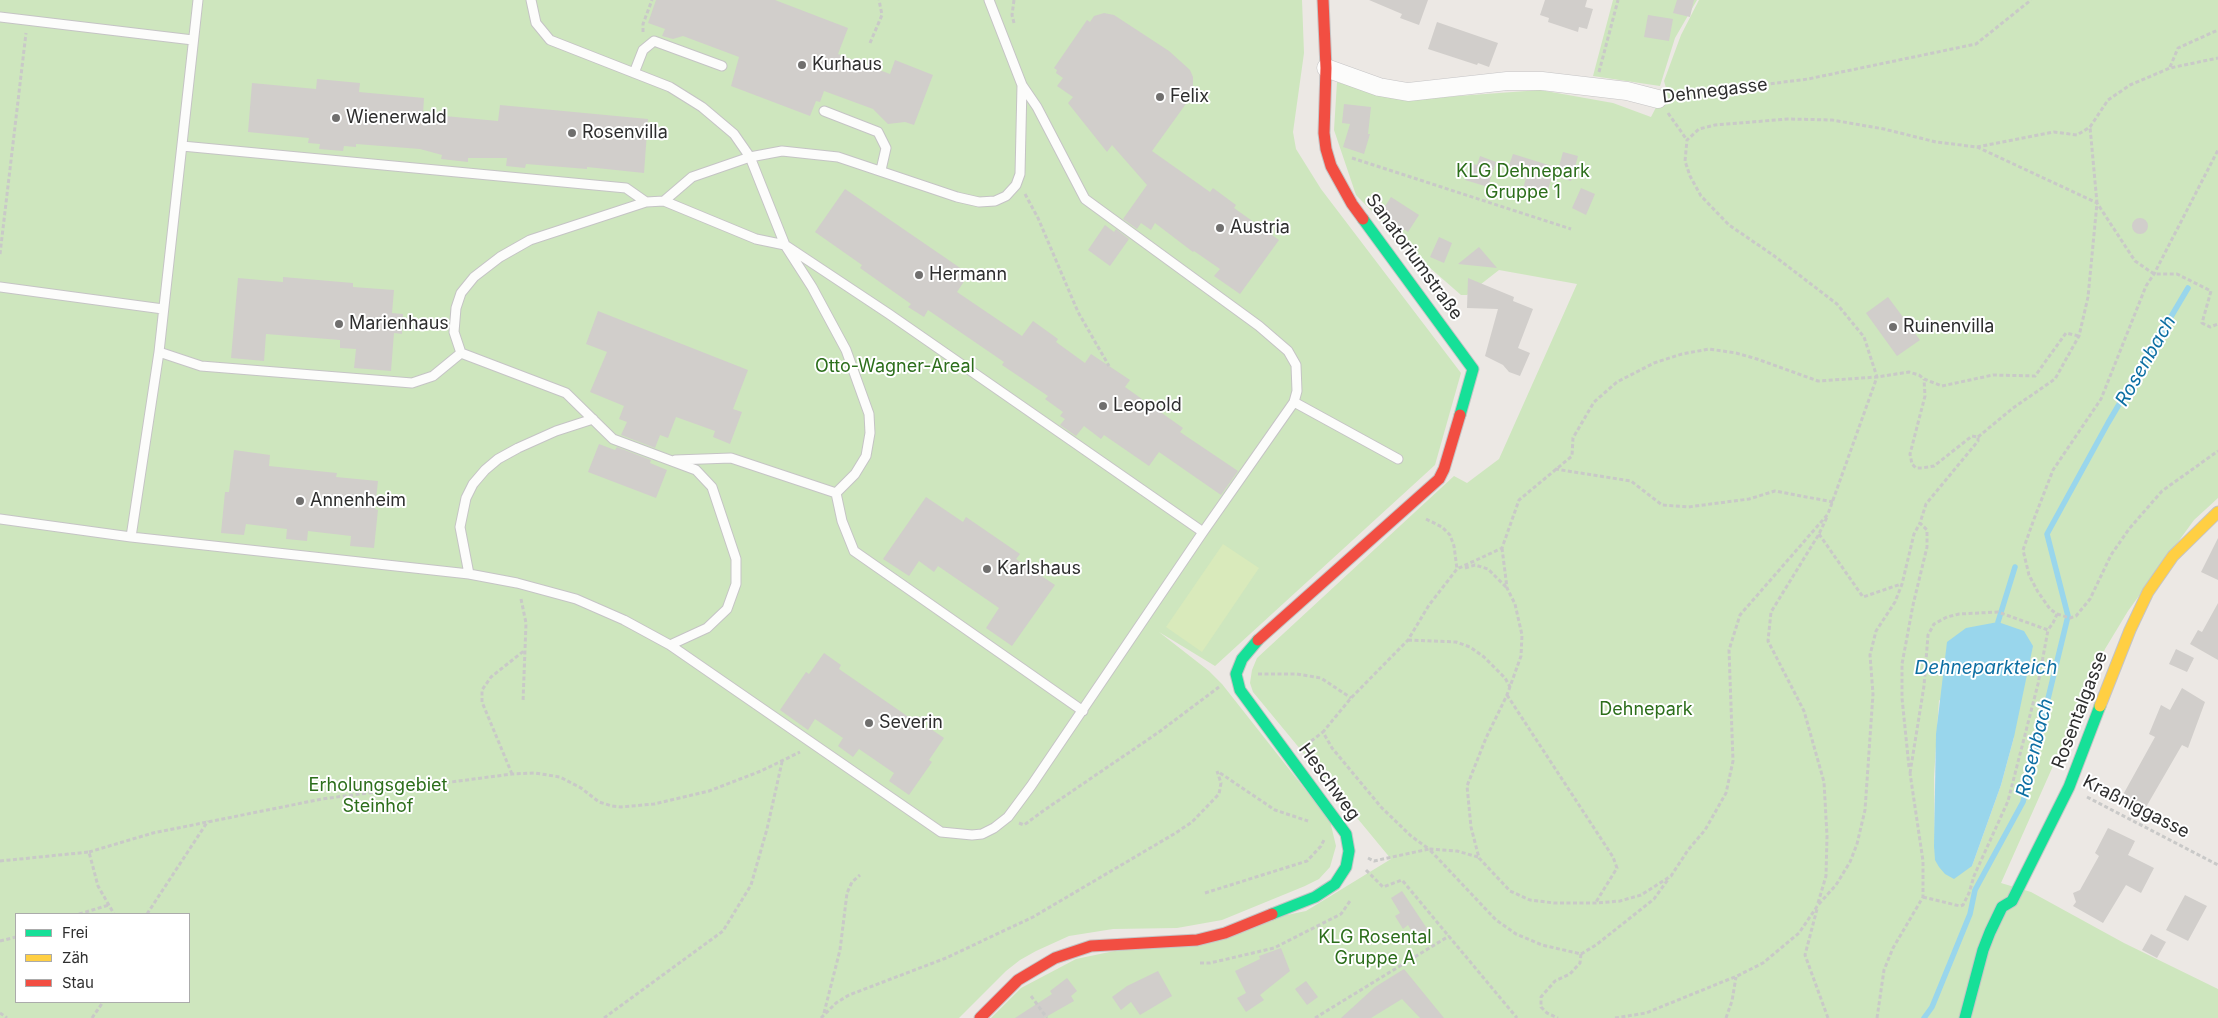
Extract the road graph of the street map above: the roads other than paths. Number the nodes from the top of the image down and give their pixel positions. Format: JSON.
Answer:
{"nodes":[{"id":1,"x":198,"y":0,"type":"edge"},
{"id":2,"x":989,"y":0,"type":"edge"},
{"id":3,"x":1323,"y":0,"type":"edge"},
{"id":4,"x":530,"y":1,"type":"edge"},
{"id":5,"x":0,"y":17,"type":"edge"},
{"id":6,"x":193,"y":40,"type":"junction"},
{"id":7,"x":722,"y":66,"type":"dead end"},
{"id":8,"x":1326,"y":68,"type":"junction"},
{"id":9,"x":634,"y":73,"type":"junction"},
{"id":10,"x":1022,"y":84,"type":"junction"},
{"id":11,"x":1658,"y":99,"type":"road end"},
{"id":12,"x":824,"y":111,"type":"dead end"},
{"id":13,"x":182,"y":146,"type":"junction"},
{"id":14,"x":750,"y":157,"type":"junction"},
{"id":15,"x":881,"y":170,"type":"junction"},
{"id":16,"x":664,"y":201,"type":"junction"},
{"id":17,"x":646,"y":202,"type":"junction"},
{"id":18,"x":785,"y":245,"type":"junction"},
{"id":19,"x":0,"y":287,"type":"edge"},
{"id":20,"x":163,"y":309,"type":"junction"},
{"id":21,"x":159,"y":352,"type":"junction"},
{"id":22,"x":461,"y":354,"type":"junction"},
{"id":23,"x":1294,"y":402,"type":"junction"},
{"id":24,"x":593,"y":419,"type":"junction"},
{"id":25,"x":1398,"y":459,"type":"dead end"},
{"id":26,"x":669,"y":460,"type":"junction"},
{"id":27,"x":836,"y":493,"type":"junction"},
{"id":28,"x":2218,"y":512,"type":"edge"},
{"id":29,"x":0,"y":519,"type":"edge"},
{"id":30,"x":1203,"y":532,"type":"junction"},
{"id":31,"x":131,"y":537,"type":"junction"},
{"id":32,"x":469,"y":574,"type":"junction"},
{"id":33,"x":670,"y":645,"type":"junction"},
{"id":34,"x":1236,"y":674,"type":"joint"},
{"id":35,"x":1083,"y":711,"type":"junction"},
{"id":36,"x":980,"y":1018,"type":"edge"},
{"id":37,"x":1965,"y":1018,"type":"edge"}],
"edges":[{"from":1,"to":6,"type":"lane"},
{"from":2,"to":10,"type":"lane"},
{"from":3,"to":8,"type":"street","name":"Sanatoriumstraße"},
{"from":4,"to":9,"type":"lane"},
{"from":5,"to":6,"type":"lane"},
{"from":6,"to":13,"type":"lane"},
{"from":7,"to":9,"type":"lane"},
{"from":8,"to":11,"type":"street","name":"Dehnegasse"},
{"from":8,"to":34,"type":"street","name":"Sanatoriumstraße"},
{"from":9,"to":14,"type":"lane"},
{"from":10,"to":15,"type":"lane"},
{"from":10,"to":23,"type":"lane"},
{"from":12,"to":15,"type":"lane"},
{"from":13,"to":17,"type":"lane"},
{"from":13,"to":20,"type":"lane"},
{"from":14,"to":15,"type":"lane"},
{"from":14,"to":16,"type":"lane"},
{"from":14,"to":18,"type":"lane"},
{"from":16,"to":17,"type":"lane"},
{"from":16,"to":18,"type":"lane"},
{"from":17,"to":22,"type":"lane"},
{"from":18,"to":27,"type":"lane"},
{"from":18,"to":30,"type":"lane"},
{"from":19,"to":20,"type":"lane"},
{"from":20,"to":21,"type":"lane"},
{"from":21,"to":22,"type":"lane"},
{"from":21,"to":31,"type":"lane"},
{"from":22,"to":24,"type":"lane"},
{"from":23,"to":25,"type":"lane"},
{"from":23,"to":30,"type":"lane"},
{"from":24,"to":26,"type":"lane"},
{"from":24,"to":32,"type":"lane"},
{"from":26,"to":27,"type":"lane"},
{"from":26,"to":33,"type":"lane"},
{"from":27,"to":35,"type":"lane"},
{"from":28,"to":37,"type":"street","name":"Rosentalgasse"},
{"from":29,"to":31,"type":"lane"},
{"from":30,"to":35,"type":"lane"},
{"from":31,"to":32,"type":"lane"},
{"from":32,"to":33,"type":"lane"},
{"from":33,"to":35,"type":"lane"},
{"from":34,"to":36,"type":"street","name":"Heschweg"}]}
